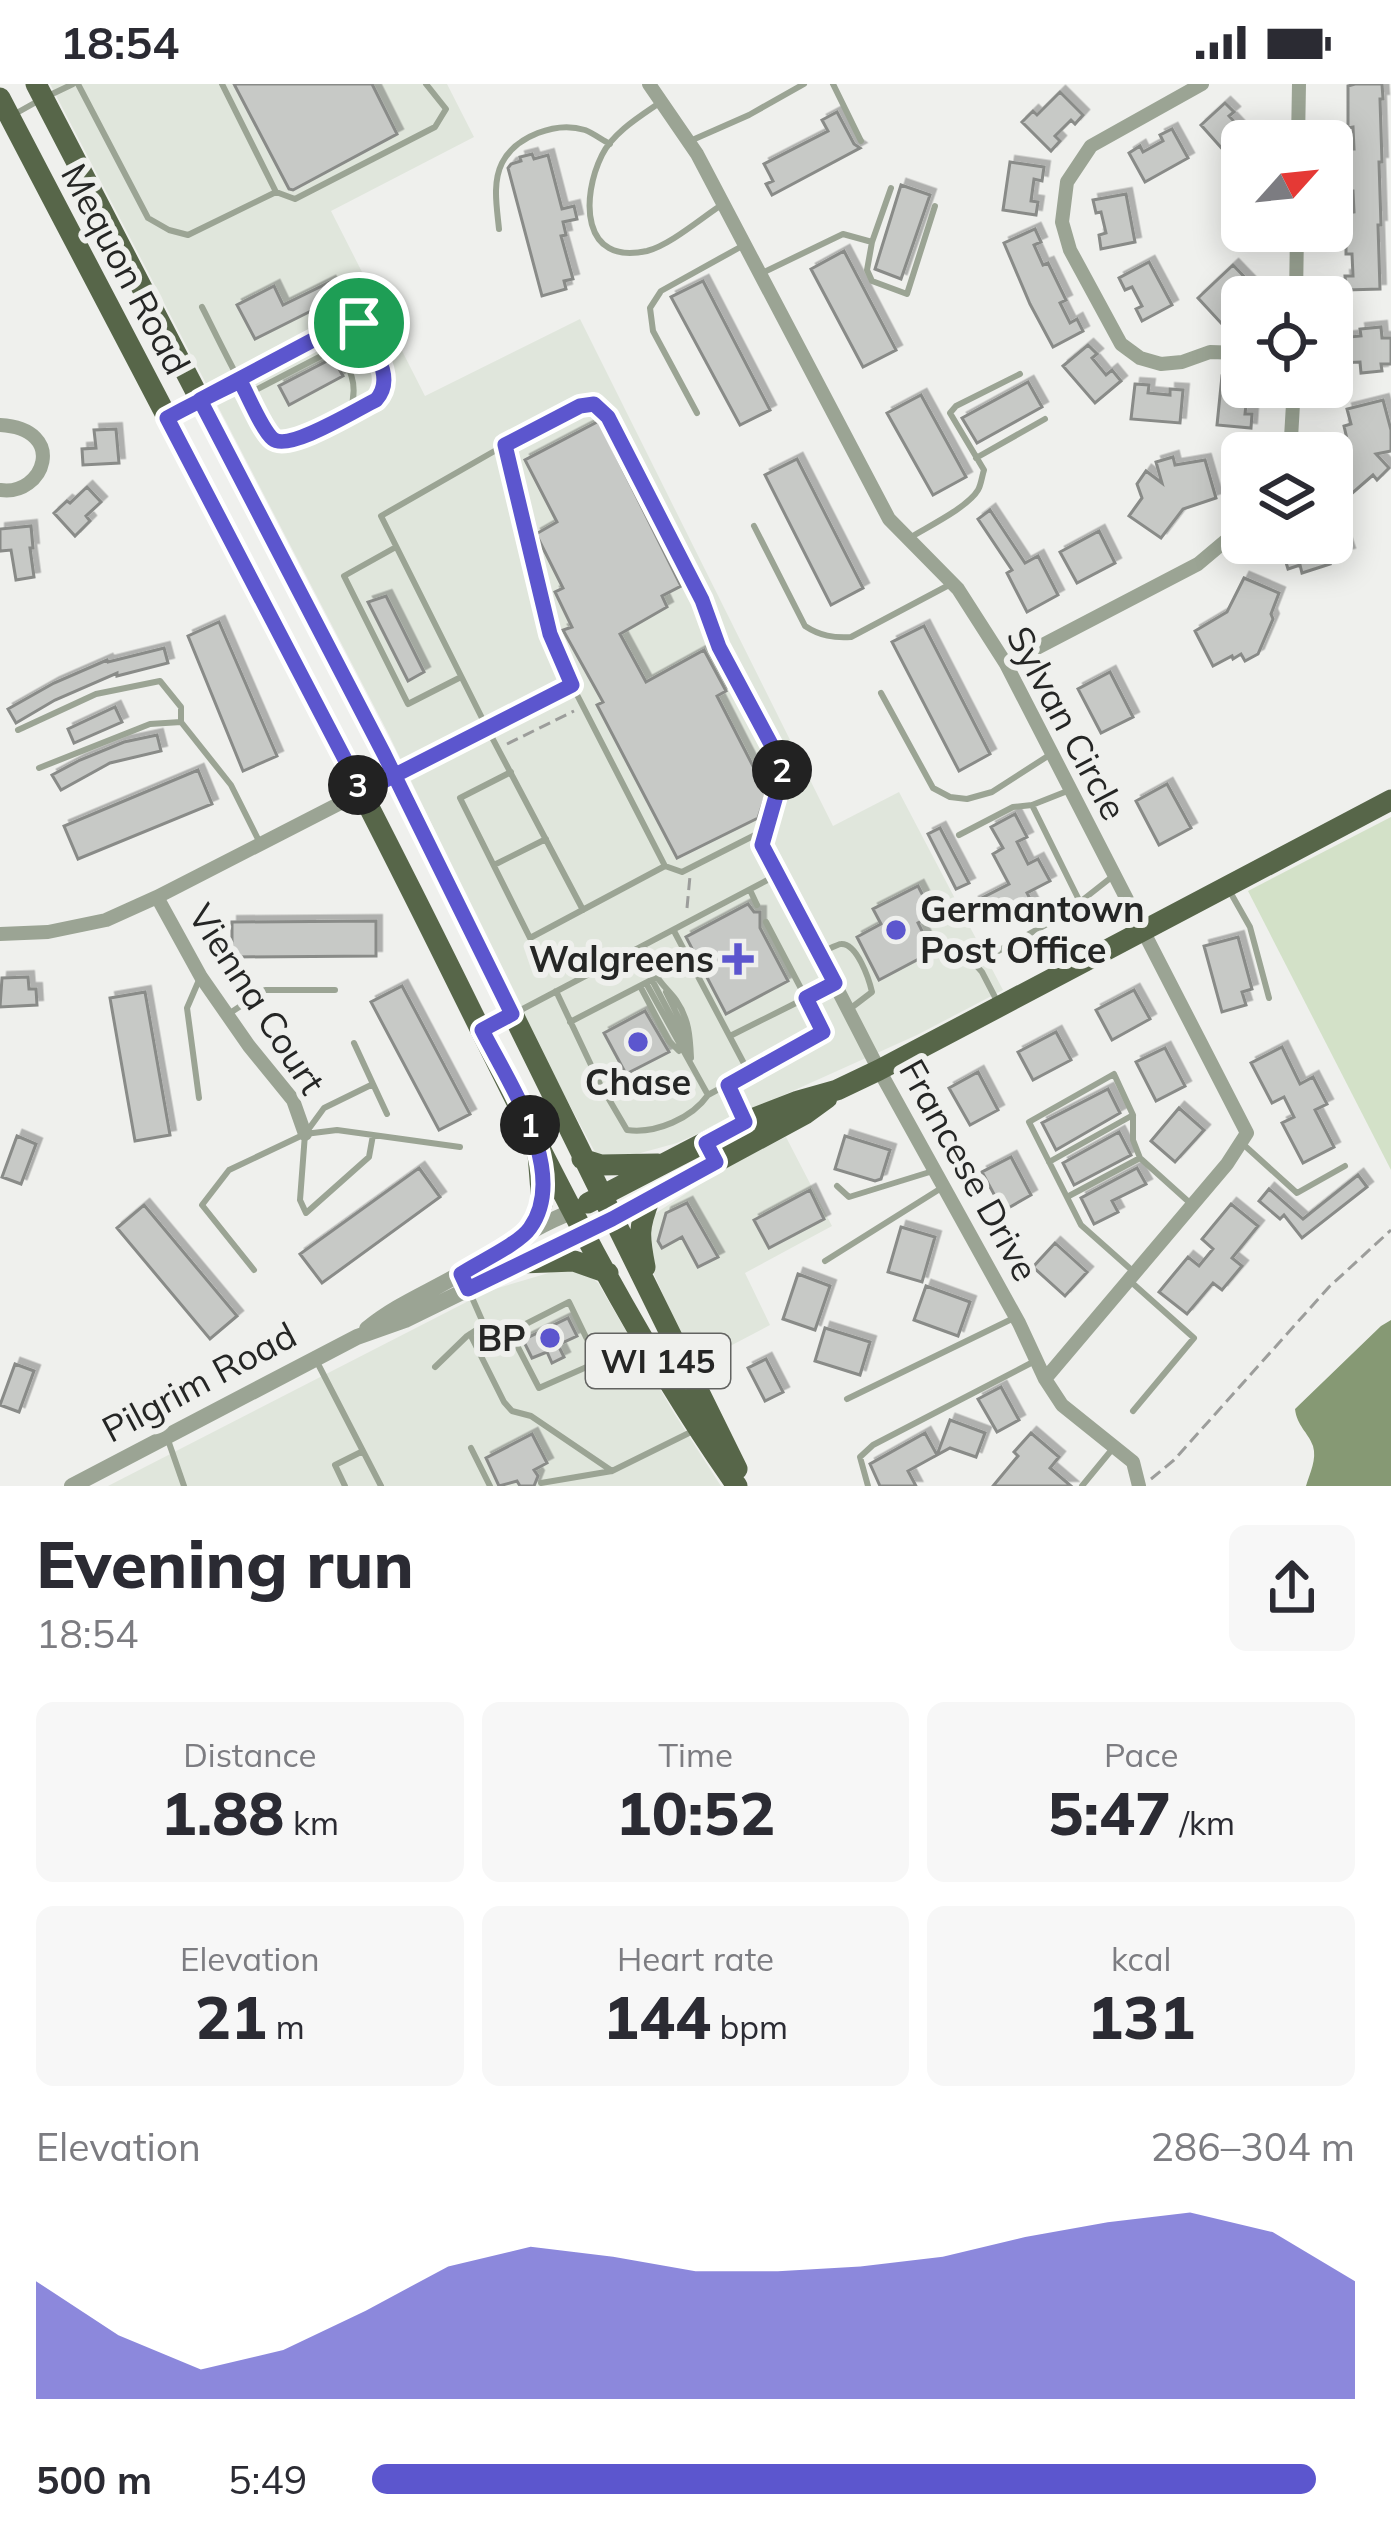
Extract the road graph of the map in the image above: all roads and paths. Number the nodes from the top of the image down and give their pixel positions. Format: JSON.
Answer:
{"nodes":[{"id":1,"x":76,"y":84,"type":"edge"},
{"id":2,"x":222,"y":84,"type":"edge"},
{"id":3,"x":426,"y":84,"type":"edge"},
{"id":4,"x":649,"y":84,"type":"edge"},
{"id":5,"x":804,"y":84,"type":"edge"},
{"id":6,"x":833,"y":84,"type":"edge"},
{"id":7,"x":1202,"y":84,"type":"edge"},
{"id":8,"x":1299,"y":84,"type":"edge"},
{"id":9,"x":40,"y":91,"type":"edge"},
{"id":10,"x":661,"y":102,"type":"junction"},
{"id":11,"x":5,"y":107,"type":"edge"},
{"id":12,"x":1298,"y":120,"type":"edge"},
{"id":13,"x":861,"y":141,"type":"dead end"},
{"id":14,"x":689,"y":142,"type":"junction"},
{"id":15,"x":610,"y":144,"type":"junction"},
{"id":16,"x":891,"y":188,"type":"dead end"},
{"id":17,"x":276,"y":192,"type":"junction"},
{"id":18,"x":723,"y":204,"type":"junction"},
{"id":19,"x":935,"y":206,"type":"dead end"},
{"id":20,"x":499,"y":229,"type":"dead end"},
{"id":21,"x":872,"y":242,"type":"junction"},
{"id":22,"x":744,"y":245,"type":"junction"},
{"id":23,"x":759,"y":274,"type":"junction"},
{"id":24,"x":202,"y":307,"type":"dead end"},
{"id":25,"x":1221,"y":352,"type":"edge"},
{"id":26,"x":269,"y":364,"type":"junction"},
{"id":27,"x":295,"y":370,"type":"junction"},
{"id":28,"x":1019,"y":374,"type":"dead end"},
{"id":29,"x":240,"y":381,"type":"junction"},
{"id":30,"x":248,"y":394,"type":"junction"},
{"id":31,"x":200,"y":400,"type":"junction"},
{"id":32,"x":349,"y":413,"type":"junction"},
{"id":33,"x":697,"y":413,"type":"dead end"},
{"id":34,"x":167,"y":418,"type":"junction"},
{"id":35,"x":1045,"y":418,"type":"dead end"},
{"id":36,"x":0,"y":424,"type":"edge"},
{"id":37,"x":505,"y":445,"type":"junction"},
{"id":38,"x":976,"y":458,"type":"junction"},
{"id":39,"x":0,"y":490,"type":"edge"},
{"id":40,"x":754,"y":526,"type":"dead end"},
{"id":41,"x":908,"y":539,"type":"junction"},
{"id":42,"x":1221,"y":545,"type":"edge"},
{"id":43,"x":396,"y":547,"type":"junction"},
{"id":44,"x":952,"y":584,"type":"junction"},
{"id":45,"x":1006,"y":664,"type":"junction"},
{"id":46,"x":461,"y":677,"type":"junction"},
{"id":47,"x":572,"y":685,"type":"junction"},
{"id":48,"x":881,"y":693,"type":"dead end"},
{"id":49,"x":580,"y":707,"type":"dead end"},
{"id":50,"x":181,"y":722,"type":"junction"},
{"id":51,"x":487,"y":728,"type":"junction"},
{"id":52,"x":18,"y":730,"type":"dead end"},
{"id":53,"x":506,"y":745,"type":"dead end"},
{"id":54,"x":1051,"y":754,"type":"junction"},
{"id":55,"x":39,"y":768,"type":"dead end"},
{"id":56,"x":511,"y":772,"type":"junction"},
{"id":57,"x":394,"y":776,"type":"junction"},
{"id":58,"x":1070,"y":790,"type":"junction"},
{"id":59,"x":362,"y":792,"type":"junction"},
{"id":60,"x":1391,"y":800,"type":"edge"},
{"id":61,"x":1032,"y":805,"type":"junction"},
{"id":62,"x":959,"y":836,"type":"dead end"},
{"id":63,"x":546,"y":839,"type":"junction"},
{"id":64,"x":261,"y":844,"type":"junction"},
{"id":65,"x":762,"y":845,"type":"junction"},
{"id":66,"x":494,"y":865,"type":"junction"},
{"id":67,"x":665,"y":866,"type":"junction"},
{"id":68,"x":774,"y":867,"type":"junction"},
{"id":69,"x":689,"y":874,"type":"dead end"},
{"id":70,"x":1113,"y":876,"type":"junction"},
{"id":71,"x":1227,"y":886,"type":"junction"},
{"id":72,"x":750,"y":890,"type":"junction"},
{"id":73,"x":157,"y":896,"type":"junction"},
{"id":74,"x":1080,"y":902,"type":"junction"},
{"id":75,"x":758,"y":904,"type":"dead end"},
{"id":76,"x":583,"y":910,"type":"junction"},
{"id":77,"x":687,"y":916,"type":"dead end"},
{"id":78,"x":766,"y":922,"type":"dead end"},
{"id":79,"x":674,"y":931,"type":"junction"},
{"id":80,"x":1141,"y":931,"type":"junction"},
{"id":81,"x":0,"y":934,"type":"edge"},
{"id":82,"x":644,"y":946,"type":"junction"},
{"id":83,"x":998,"y":951,"type":"dead end"},
{"id":84,"x":819,"y":954,"type":"junction"},
{"id":85,"x":974,"y":963,"type":"dead end"},
{"id":86,"x":201,"y":977,"type":"junction"},
{"id":87,"x":649,"y":981,"type":"junction"},
{"id":88,"x":835,"y":983,"type":"junction"},
{"id":89,"x":335,"y":990,"type":"dead end"},
{"id":90,"x":556,"y":991,"type":"junction"},
{"id":91,"x":806,"y":998,"type":"junction"},
{"id":92,"x":1269,"y":998,"type":"dead end"},
{"id":93,"x":999,"y":1006,"type":"junction"},
{"id":94,"x":848,"y":1010,"type":"junction"},
{"id":95,"x":512,"y":1014,"type":"junction"},
{"id":96,"x":227,"y":1015,"type":"junction"},
{"id":97,"x":570,"y":1022,"type":"junction"},
{"id":98,"x":482,"y":1030,"type":"junction"},
{"id":99,"x":730,"y":1036,"type":"junction"},
{"id":100,"x":354,"y":1043,"type":"dead end"},
{"id":101,"x":691,"y":1057,"type":"junction"},
{"id":102,"x":879,"y":1070,"type":"junction"},
{"id":103,"x":749,"y":1073,"type":"junction"},
{"id":104,"x":373,"y":1084,"type":"junction"},
{"id":105,"x":728,"y":1085,"type":"junction"},
{"id":106,"x":837,"y":1090,"type":"junction"},
{"id":107,"x":708,"y":1096,"type":"junction"},
{"id":108,"x":199,"y":1098,"type":"dead end"},
{"id":109,"x":386,"y":1114,"type":"dead end"},
{"id":110,"x":1133,"y":1115,"type":"junction"},
{"id":111,"x":745,"y":1122,"type":"junction"},
{"id":112,"x":305,"y":1134,"type":"junction"},
{"id":113,"x":374,"y":1136,"type":"junction"},
{"id":114,"x":536,"y":1136,"type":"junction"},
{"id":115,"x":1241,"y":1142,"type":"junction"},
{"id":116,"x":460,"y":1147,"type":"dead end"},
{"id":117,"x":711,"y":1153,"type":"junction"},
{"id":118,"x":1140,"y":1158,"type":"junction"},
{"id":119,"x":582,"y":1159,"type":"junction"},
{"id":120,"x":1049,"y":1162,"type":"junction"},
{"id":121,"x":664,"y":1164,"type":"junction"},
{"id":122,"x":1345,"y":1166,"type":"dead end"},
{"id":123,"x":935,"y":1171,"type":"junction"},
{"id":124,"x":837,"y":1186,"type":"dead end"},
{"id":125,"x":943,"y":1186,"type":"junction"},
{"id":126,"x":601,"y":1197,"type":"junction"},
{"id":127,"x":1066,"y":1197,"type":"junction"},
{"id":128,"x":650,"y":1198,"type":"junction"},
{"id":129,"x":1192,"y":1205,"type":"junction"},
{"id":130,"x":574,"y":1211,"type":"junction"},
{"id":131,"x":612,"y":1219,"type":"junction"},
{"id":132,"x":1391,"y":1230,"type":"edge"},
{"id":133,"x":528,"y":1232,"type":"junction"},
{"id":134,"x":585,"y":1232,"type":"junction"},
{"id":135,"x":825,"y":1261,"type":"dead end"},
{"id":136,"x":522,"y":1263,"type":"junction"},
{"id":137,"x":254,"y":1270,"type":"dead end"},
{"id":138,"x":608,"y":1273,"type":"junction"},
{"id":139,"x":1133,"y":1277,"type":"junction"},
{"id":140,"x":464,"y":1281,"type":"junction"},
{"id":141,"x":652,"y":1297,"type":"junction"},
{"id":142,"x":1016,"y":1317,"type":"junction"},
{"id":143,"x":484,"y":1324,"type":"junction"},
{"id":144,"x":511,"y":1332,"type":"junction"},
{"id":145,"x":470,"y":1334,"type":"junction"},
{"id":146,"x":672,"y":1336,"type":"junction"},
{"id":147,"x":650,"y":1347,"type":"junction"},
{"id":148,"x":315,"y":1359,"type":"junction"},
{"id":149,"x":1036,"y":1360,"type":"junction"},
{"id":150,"x":598,"y":1362,"type":"junction"},
{"id":151,"x":435,"y":1366,"type":"dead end"},
{"id":152,"x":1045,"y":1379,"type":"junction"},
{"id":153,"x":848,"y":1400,"type":"dead end"},
{"id":154,"x":1133,"y":1411,"type":"dead end"},
{"id":155,"x":697,"y":1429,"type":"junction"},
{"id":156,"x":167,"y":1436,"type":"junction"},
{"id":157,"x":1114,"y":1447,"type":"junction"},
{"id":158,"x":471,"y":1448,"type":"dead end"},
{"id":159,"x":363,"y":1451,"type":"junction"},
{"id":160,"x":612,"y":1471,"type":"junction"},
{"id":161,"x":541,"y":1483,"type":"dead end"},
{"id":162,"x":72,"y":1486,"type":"edge"},
{"id":163,"x":184,"y":1486,"type":"edge"},
{"id":164,"x":345,"y":1486,"type":"edge"},
{"id":165,"x":381,"y":1486,"type":"edge"},
{"id":166,"x":490,"y":1486,"type":"edge"},
{"id":167,"x":741,"y":1486,"type":"edge"},
{"id":168,"x":868,"y":1486,"type":"edge"},
{"id":169,"x":1082,"y":1486,"type":"edge"},
{"id":170,"x":1141,"y":1486,"type":"edge"}],
"edges":[{"from":1,"to":9,"type":"lane"},
{"from":1,"to":17,"type":"lane"},
{"from":2,"to":17,"type":"lane"},
{"from":3,"to":17,"type":"lane"},
{"from":4,"to":10,"type":"street","name":"Sylvan Circle"},
{"from":5,"to":14,"type":"lane"},
{"from":6,"to":13,"type":"lane"},
{"from":7,"to":25,"type":"street"},
{"from":8,"to":12,"type":"street"},
{"from":9,"to":11,"type":"lane"},
{"from":9,"to":31,"type":"main road","name":"Mequon Road"},
{"from":10,"to":14,"type":"street","name":"Sylvan Circle"},
{"from":10,"to":15,"type":"lane"},
{"from":11,"to":34,"type":"main road","name":"Mequon Road"},
{"from":14,"to":18,"type":"street","name":"Sylvan Circle"},
{"from":15,"to":18,"type":"lane"},
{"from":15,"to":20,"type":"lane"},
{"from":16,"to":21,"type":"lane"},
{"from":18,"to":22,"type":"street","name":"Sylvan Circle"},
{"from":19,"to":21,"type":"lane"},
{"from":21,"to":23,"type":"lane"},
{"from":22,"to":23,"type":"street","name":"Sylvan Circle"},
{"from":22,"to":33,"type":"lane"},
{"from":23,"to":41,"type":"street","name":"Sylvan Circle"},
{"from":24,"to":29,"type":"lane"},
{"from":26,"to":27,"type":"lane"},
{"from":26,"to":29,"type":"lane"},
{"from":26,"to":32,"type":"lane"},
{"from":27,"to":30,"type":"lane"},
{"from":27,"to":32,"type":"lane"},
{"from":28,"to":38,"type":"lane"},
{"from":29,"to":30,"type":"lane"},
{"from":29,"to":31,"type":"lane"},
{"from":30,"to":32,"type":"lane"},
{"from":31,"to":34,"type":"lane"},
{"from":31,"to":57,"type":"main road","name":"Mequon Road"},
{"from":34,"to":59,"type":"main road","name":"Mequon Road"},
{"from":35,"to":38,"type":"lane"},
{"from":36,"to":39,"type":"street"},
{"from":37,"to":43,"type":"lane"},
{"from":37,"to":47,"type":"lane"},
{"from":37,"to":65,"type":"lane"},
{"from":38,"to":41,"type":"lane"},
{"from":40,"to":44,"type":"lane"},
{"from":41,"to":44,"type":"street","name":"Sylvan Circle"},
{"from":42,"to":45,"type":"street"},
{"from":43,"to":46,"type":"lane"},
{"from":43,"to":46,"type":"lane"},
{"from":44,"to":45,"type":"street","name":"Sylvan Circle"},
{"from":45,"to":54,"type":"street","name":"Sylvan Circle"},
{"from":46,"to":51,"type":"lane"},
{"from":47,"to":51,"type":"lane"},
{"from":47,"to":67,"type":"lane"},
{"from":48,"to":54,"type":"lane"},
{"from":49,"to":53,"type":"path"},
{"from":50,"to":52,"type":"lane"},
{"from":50,"to":55,"type":"lane"},
{"from":50,"to":64,"type":"lane"},
{"from":51,"to":56,"type":"lane"},
{"from":51,"to":57,"type":"lane"},
{"from":54,"to":58,"type":"street","name":"Sylvan Circle"},
{"from":56,"to":63,"type":"lane"},
{"from":56,"to":66,"type":"lane"},
{"from":57,"to":59,"type":"street"},
{"from":57,"to":95,"type":"main road","name":"Mequon Road"},
{"from":58,"to":61,"type":"lane"},
{"from":58,"to":70,"type":"street","name":"Sylvan Circle"},
{"from":59,"to":64,"type":"street"},
{"from":59,"to":98,"type":"main road","name":"Mequon Road"},
{"from":60,"to":71,"type":"main road","name":"Pilgrim Road"},
{"from":61,"to":62,"type":"lane"},
{"from":61,"to":74,"type":"lane"},
{"from":63,"to":66,"type":"lane"},
{"from":63,"to":76,"type":"lane"},
{"from":64,"to":73,"type":"street"},
{"from":65,"to":67,"type":"lane"},
{"from":65,"to":68,"type":"lane"},
{"from":66,"to":76,"type":"lane"},
{"from":67,"to":76,"type":"lane"},
{"from":68,"to":72,"type":"lane"},
{"from":68,"to":84,"type":"street","name":"Francese Drive"},
{"from":69,"to":77,"type":"path"},
{"from":70,"to":74,"type":"lane"},
{"from":70,"to":80,"type":"street","name":"Sylvan Circle"},
{"from":71,"to":80,"type":"main road","name":"Pilgrim Road"},
{"from":71,"to":92,"type":"lane"},
{"from":72,"to":75,"type":"lane"},
{"from":72,"to":79,"type":"lane"},
{"from":73,"to":81,"type":"street"},
{"from":73,"to":86,"type":"street","name":"Vienna Court"},
{"from":74,"to":83,"type":"lane"},
{"from":78,"to":91,"type":"lane"},
{"from":79,"to":82,"type":"lane"},
{"from":79,"to":99,"type":"lane"},
{"from":80,"to":93,"type":"main road","name":"Pilgrim Road"},
{"from":80,"to":115,"type":"street","name":"Sylvan Circle"},
{"from":82,"to":87,"type":"lane"},
{"from":82,"to":90,"type":"lane"},
{"from":84,"to":88,"type":"street","name":"Francese Drive"},
{"from":84,"to":94,"type":"lane"},
{"from":85,"to":93,"type":"lane"},
{"from":86,"to":96,"type":"street","name":"Vienna Court"},
{"from":86,"to":108,"type":"lane"},
{"from":87,"to":97,"type":"lane"},
{"from":87,"to":101,"type":"lane"},
{"from":87,"to":101,"type":"lane"},
{"from":87,"to":101,"type":"lane"},
{"from":88,"to":91,"type":"lane"},
{"from":88,"to":94,"type":"street","name":"Francese Drive"},
{"from":89,"to":96,"type":"lane"},
{"from":90,"to":95,"type":"lane"},
{"from":90,"to":97,"type":"lane"},
{"from":91,"to":99,"type":"lane"},
{"from":91,"to":103,"type":"lane"},
{"from":93,"to":102,"type":"main road","name":"Pilgrim Road"},
{"from":94,"to":102,"type":"street","name":"Francese Drive"},
{"from":95,"to":98,"type":"lane"},
{"from":95,"to":119,"type":"main road","name":"Mequon Road"},
{"from":96,"to":112,"type":"street","name":"Vienna Court"},
{"from":97,"to":107,"type":"lane"},
{"from":98,"to":114,"type":"main road","name":"Mequon Road"},
{"from":99,"to":103,"type":"lane"},
{"from":100,"to":104,"type":"lane"},
{"from":101,"to":107,"type":"lane"},
{"from":102,"to":106,"type":"main road","name":"Pilgrim Road"},
{"from":102,"to":123,"type":"street","name":"Francese Drive"},
{"from":103,"to":105,"type":"lane"},
{"from":104,"to":109,"type":"lane"},
{"from":104,"to":112,"type":"lane"},
{"from":105,"to":107,"type":"lane"},
{"from":105,"to":111,"type":"lane"},
{"from":106,"to":111,"type":"main road","name":"Pilgrim Road"},
{"from":106,"to":117,"type":"main road","name":"Pilgrim Road"},
{"from":110,"to":118,"type":"lane"},
{"from":110,"to":120,"type":"lane"},
{"from":110,"to":120,"type":"lane"},
{"from":111,"to":117,"type":"main road","name":"Pilgrim Road"},
{"from":112,"to":113,"type":"lane"},
{"from":112,"to":113,"type":"lane"},
{"from":112,"to":137,"type":"lane"},
{"from":113,"to":116,"type":"lane"},
{"from":114,"to":130,"type":"main road","name":"Mequon Road"},
{"from":114,"to":133,"type":"main road"},
{"from":115,"to":122,"type":"lane"},
{"from":115,"to":129,"type":"street"},
{"from":117,"to":121,"type":"main road","name":"Pilgrim Road"},
{"from":117,"to":128,"type":"main road","name":"Pilgrim Road"},
{"from":118,"to":127,"type":"lane"},
{"from":118,"to":129,"type":"lane"},
{"from":119,"to":121,"type":"main road"},
{"from":119,"to":126,"type":"main road","name":"Mequon Road"},
{"from":120,"to":127,"type":"lane"},
{"from":121,"to":126,"type":"main road","name":"Pilgrim Road"},
{"from":123,"to":124,"type":"lane"},
{"from":123,"to":125,"type":"street","name":"Francese Drive"},
{"from":125,"to":135,"type":"lane"},
{"from":125,"to":142,"type":"street","name":"Francese Drive"},
{"from":126,"to":130,"type":"main road","name":"Pilgrim Road"},
{"from":126,"to":131,"type":"main road","name":"Mequon Road"},
{"from":127,"to":139,"type":"lane"},
{"from":128,"to":131,"type":"main road","name":"Pilgrim Road"},
{"from":128,"to":141,"type":"main road","number":"WI 145"},
{"from":129,"to":139,"type":"street"},
{"from":130,"to":133,"type":"street","name":"Pilgrim Road"},
{"from":130,"to":134,"type":"main road","name":"Mequon Road","number":"WI 145"},
{"from":131,"to":134,"type":"main road","name":"Pilgrim Road"},
{"from":131,"to":141,"type":"main road","name":"Mequon Road"},
{"from":132,"to":170,"type":"path"},
{"from":133,"to":140,"type":"street","name":"Pilgrim Road"},
{"from":134,"to":136,"type":"street","name":"Pilgrim Road"},
{"from":134,"to":138,"type":"main road","name":"Mequon Road","number":"WI 145"},
{"from":136,"to":138,"type":"main road"},
{"from":136,"to":140,"type":"street","name":"Pilgrim Road"},
{"from":138,"to":147,"type":"main road","name":"Mequon Road","number":"WI 145"},
{"from":139,"to":152,"type":"street"},
{"from":139,"to":154,"type":"lane"},
{"from":140,"to":143,"type":"lane"},
{"from":140,"to":148,"type":"street","name":"Pilgrim Road"},
{"from":141,"to":146,"type":"main road","name":"Mequon Road","number":"WI 145"},
{"from":142,"to":149,"type":"street","name":"Francese Drive"},
{"from":142,"to":153,"type":"lane"},
{"from":143,"to":144,"type":"lane"},
{"from":143,"to":145,"type":"lane"},
{"from":144,"to":150,"type":"lane"},
{"from":144,"to":150,"type":"lane"},
{"from":145,"to":151,"type":"lane"},
{"from":145,"to":160,"type":"lane"},
{"from":146,"to":147,"type":"lane"},
{"from":146,"to":167,"type":"main road","name":"Mequon Road","number":"WI 145"},
{"from":147,"to":150,"type":"lane"},
{"from":147,"to":155,"type":"main road","name":"Mequon Road","number":"WI 145"},
{"from":148,"to":156,"type":"street","name":"Pilgrim Road"},
{"from":148,"to":159,"type":"lane"},
{"from":149,"to":152,"type":"street","name":"Francese Drive"},
{"from":149,"to":168,"type":"lane"},
{"from":152,"to":157,"type":"street","name":"Francese Drive"},
{"from":155,"to":160,"type":"lane"},
{"from":155,"to":167,"type":"main road","name":"Mequon Road","number":"WI 145"},
{"from":156,"to":162,"type":"street","name":"Pilgrim Road"},
{"from":156,"to":163,"type":"lane"},
{"from":157,"to":169,"type":"lane"},
{"from":157,"to":170,"type":"street","name":"Francese Drive"},
{"from":158,"to":166,"type":"lane"},
{"from":159,"to":164,"type":"lane"},
{"from":159,"to":165,"type":"lane"},
{"from":160,"to":161,"type":"lane"}]}
